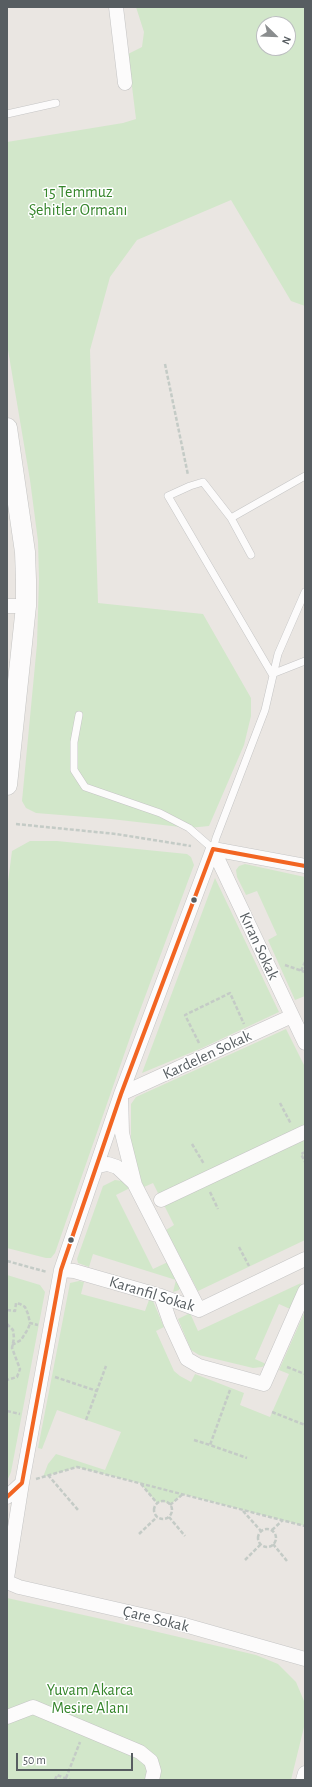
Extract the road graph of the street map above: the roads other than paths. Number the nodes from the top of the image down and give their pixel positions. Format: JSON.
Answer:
{"nodes":[{"id":1,"x":116,"y":7,"type":"edge"},
{"id":2,"x":125,"y":83,"type":"dead end"},
{"id":3,"x":56,"y":103,"type":"dead end"},
{"id":4,"x":7,"y":114,"type":"edge"},
{"id":5,"x":7,"y":428,"type":"edge"},
{"id":6,"x":305,"y":476,"type":"edge"},
{"id":7,"x":11,"y":483,"type":"edge"},
{"id":8,"x":231,"y":518,"type":"junction"},
{"id":9,"x":251,"y":555,"type":"dead end"},
{"id":10,"x":305,"y":592,"type":"edge"},
{"id":11,"x":17,"y":606,"type":"edge"},
{"id":12,"x":305,"y":661,"type":"edge"},
{"id":13,"x":272,"y":674,"type":"junction"},
{"id":14,"x":79,"y":715,"type":"dead end"},
{"id":15,"x":7,"y":785,"type":"edge"},
{"id":16,"x":213,"y":849,"type":"junction"},
{"id":17,"x":305,"y":866,"type":"edge"},
{"id":18,"x":292,"y":1016,"type":"junction"},
{"id":19,"x":305,"y":1043,"type":"edge"},
{"id":20,"x":121,"y":1094,"type":"junction"},
{"id":21,"x":301,"y":1133,"type":"edge"},
{"id":22,"x":98,"y":1166,"type":"junction"},
{"id":23,"x":135,"y":1185,"type":"junction"},
{"id":24,"x":161,"y":1200,"type":"dead end"},
{"id":25,"x":305,"y":1259,"type":"edge"},
{"id":26,"x":55,"y":1271,"type":"junction"},
{"id":27,"x":305,"y":1291,"type":"edge"},
{"id":28,"x":161,"y":1296,"type":"junction"},
{"id":29,"x":199,"y":1310,"type":"junction"},
{"id":30,"x":22,"y":1483,"type":"junction"},
{"id":31,"x":7,"y":1497,"type":"edge"},
{"id":32,"x":7,"y":1578,"type":"edge"},
{"id":33,"x":7,"y":1582,"type":"edge"},
{"id":34,"x":305,"y":1659,"type":"edge"},
{"id":35,"x":7,"y":1717,"type":"edge"},
{"id":36,"x":305,"y":1773,"type":"edge"},
{"id":37,"x":152,"y":1780,"type":"edge"},
{"id":38,"x":303,"y":1780,"type":"edge"}],
"edges":[{"from":1,"to":2,"type":"street"},
{"from":3,"to":4,"type":"lane"},
{"from":5,"to":7,"type":"street"},
{"from":6,"to":8,"type":"lane"},
{"from":7,"to":11,"type":"street"},
{"from":8,"to":9,"type":"lane"},
{"from":8,"to":13,"type":"lane"},
{"from":10,"to":13,"type":"lane"},
{"from":11,"to":15,"type":"street"},
{"from":12,"to":13,"type":"lane"},
{"from":13,"to":16,"type":"lane"},
{"from":14,"to":16,"type":"lane"},
{"from":16,"to":17,"type":"street"},
{"from":16,"to":18,"type":"street","name":"Kıran Sokak"},
{"from":16,"to":20,"type":"street"},
{"from":18,"to":19,"type":"street","name":"Kıran Sokak"},
{"from":18,"to":20,"type":"street","name":"Kardelen Sokak"},
{"from":20,"to":22,"type":"street"},
{"from":20,"to":23,"type":"street"},
{"from":21,"to":24,"type":"street"},
{"from":22,"to":23,"type":"street"},
{"from":22,"to":26,"type":"street"},
{"from":23,"to":29,"type":"street"},
{"from":25,"to":29,"type":"street","name":"Karanfil Sokak"},
{"from":26,"to":28,"type":"street","name":"Karanfil Sokak"},
{"from":26,"to":30,"type":"street"},
{"from":27,"to":28,"type":"street"},
{"from":28,"to":29,"type":"street","name":"Karanfil Sokak"},
{"from":30,"to":31,"type":"street"},
{"from":30,"to":32,"type":"street"},
{"from":33,"to":34,"type":"street","name":"Çare Sokak"},
{"from":35,"to":37,"type":"street"},
{"from":36,"to":38,"type":"street"}]}
